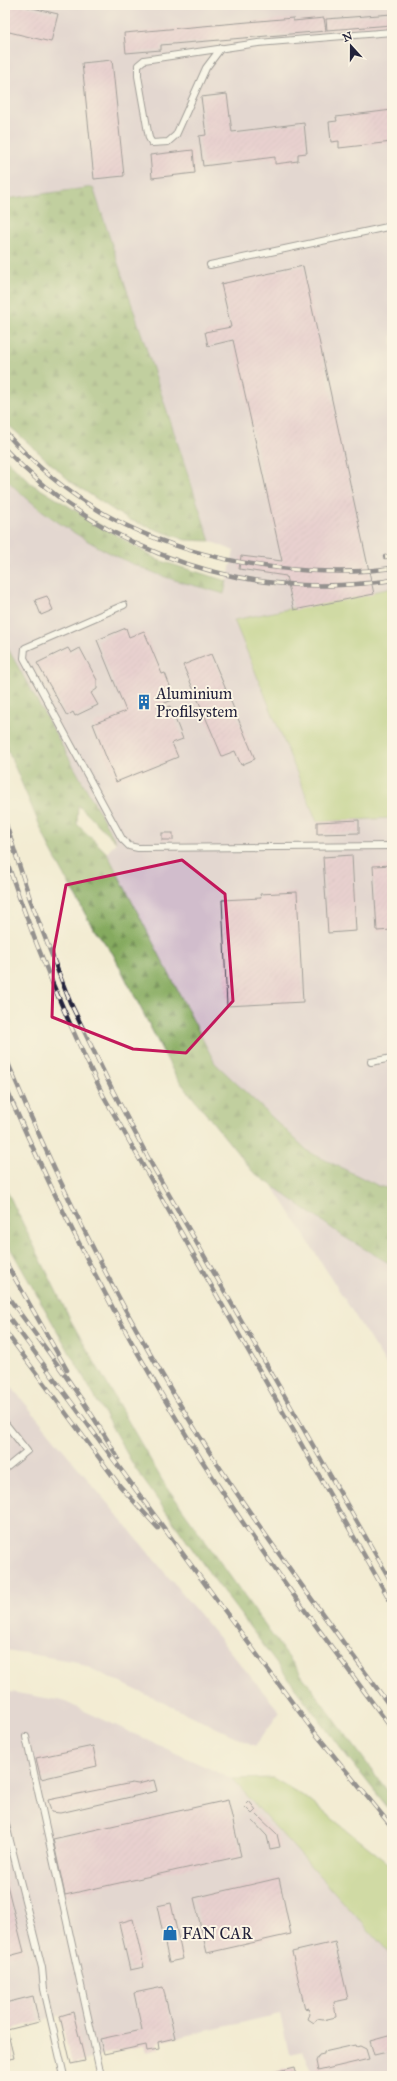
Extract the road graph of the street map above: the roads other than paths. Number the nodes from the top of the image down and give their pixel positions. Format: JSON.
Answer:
{"nodes":[{"id":1,"x":392,"y":32,"type":"edge"},
{"id":2,"x":221,"y":48,"type":"junction"},
{"id":3,"x":392,"y":226,"type":"edge"},
{"id":4,"x":210,"y":265,"type":"dead end"},
{"id":5,"x":124,"y":604,"type":"dead end"},
{"id":6,"x":392,"y":846,"type":"edge"},
{"id":7,"x":392,"y":1058,"type":"edge"},
{"id":8,"x":371,"y":1062,"type":"dead end"},
{"id":9,"x":5,"y":1423,"type":"edge"},
{"id":10,"x":5,"y":1469,"type":"edge"},
{"id":11,"x":26,"y":1737,"type":"dead end"},
{"id":12,"x":5,"y":1822,"type":"edge"},
{"id":13,"x":64,"y":2076,"type":"edge"},
{"id":14,"x":101,"y":2076,"type":"edge"}],
"edges":[{"from":1,"to":2,"type":"lane"},
{"from":2,"to":2,"type":"lane"},
{"from":3,"to":4,"type":"lane"},
{"from":5,"to":6,"type":"lane"},
{"from":7,"to":8,"type":"lane"},
{"from":9,"to":10,"type":"lane"},
{"from":11,"to":14,"type":"lane"},
{"from":12,"to":13,"type":"lane"}]}
